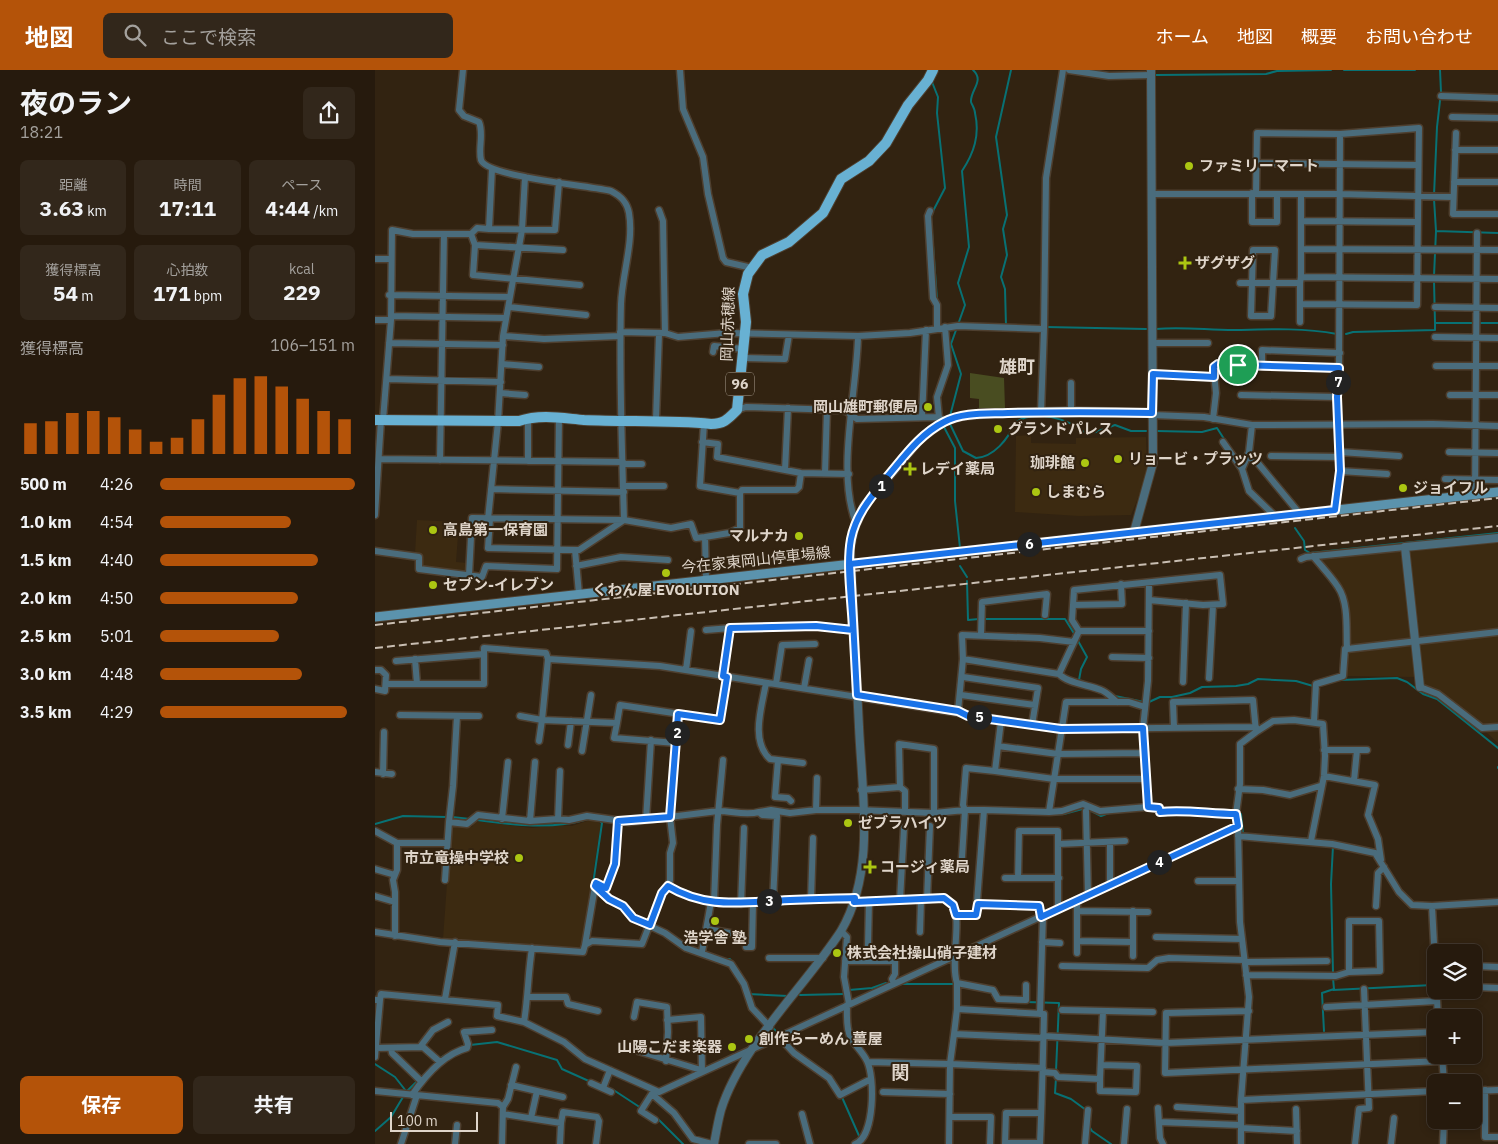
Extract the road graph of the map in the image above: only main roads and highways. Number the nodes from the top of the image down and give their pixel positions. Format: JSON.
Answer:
{"nodes":[{"id":1,"x":933,"y":70,"type":"edge"},
{"id":2,"x":380,"y":420,"type":"edge"},
{"id":3,"x":1498,"y":492,"type":"edge"},
{"id":4,"x":375,"y":617,"type":"edge"}],
"edges":[{"from":1,"to":2,"type":"main road","name":"岡山赤穂線","number":"96"},
{"from":3,"to":4,"type":"main road","name":"今在家東岡山停車場線"}]}
